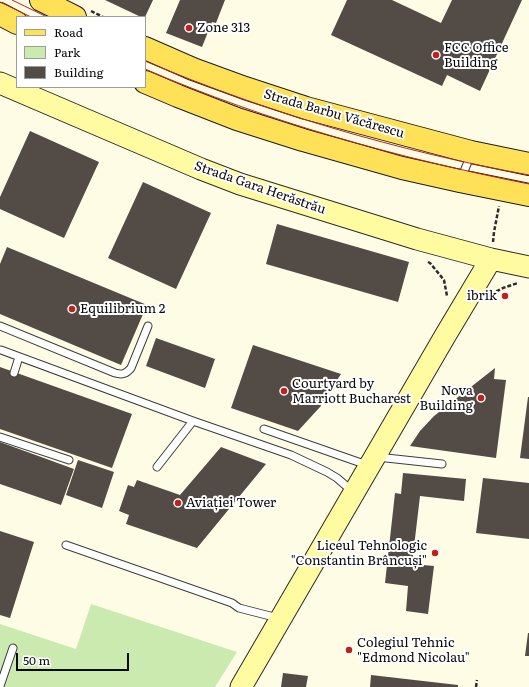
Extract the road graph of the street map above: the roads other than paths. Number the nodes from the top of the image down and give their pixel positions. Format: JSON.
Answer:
{"nodes":[{"id":1,"x":41,"y":0,"type":"edge"},
{"id":2,"x":0,"y":14,"type":"edge"},
{"id":3,"x":73,"y":16,"type":"edge"},
{"id":4,"x":16,"y":22,"type":"edge"},
{"id":5,"x":146,"y":48,"type":"edge"},
{"id":6,"x":146,"y":82,"type":"edge"},
{"id":7,"x":0,"y":83,"type":"edge"},
{"id":8,"x":471,"y":152,"type":"junction"},
{"id":9,"x":529,"y":164,"type":"edge"},
{"id":10,"x":460,"y":181,"type":"junction"},
{"id":11,"x":529,"y":195,"type":"edge"},
{"id":12,"x":491,"y":259,"type":"junction"},
{"id":13,"x":529,"y":267,"type":"edge"},
{"id":14,"x":0,"y":326,"type":"edge"},
{"id":15,"x":148,"y":326,"type":"dead end"},
{"id":16,"x":0,"y":350,"type":"edge"},
{"id":17,"x":19,"y":357,"type":"junction"},
{"id":18,"x":14,"y":372,"type":"dead end"},
{"id":19,"x":193,"y":421,"type":"junction"},
{"id":20,"x":264,"y":429,"type":"dead end"},
{"id":21,"x":0,"y":437,"type":"edge"},
{"id":22,"x":69,"y":460,"type":"dead end"},
{"id":23,"x":372,"y":462,"type":"junction"},
{"id":24,"x":442,"y":464,"type":"dead end"},
{"id":25,"x":157,"y":467,"type":"dead end"},
{"id":26,"x":354,"y":493,"type":"junction"},
{"id":27,"x":66,"y":545,"type":"dead end"},
{"id":28,"x":280,"y":619,"type":"junction"},
{"id":29,"x":13,"y":648,"type":"dead end"},
{"id":30,"x":0,"y":686,"type":"edge"},
{"id":31,"x":241,"y":687,"type":"edge"}],
"edges":[{"from":1,"to":3,"type":"main road"},
{"from":2,"to":4,"type":"main road"},
{"from":5,"to":8,"type":"main road","name":"Strada Barbu Văcărescu"},
{"from":6,"to":10,"type":"main road"},
{"from":7,"to":12,"type":"street","name":"Strada Gara Herăstrău"},
{"from":8,"to":9,"type":"main road","name":"Strada Barbu Văcărescu"},
{"from":8,"to":10,"type":"lane"},
{"from":10,"to":11,"type":"main road"},
{"from":12,"to":13,"type":"street","name":"Strada Gara Herăstrău"},
{"from":12,"to":23,"type":"street"},
{"from":14,"to":15,"type":"lane"},
{"from":16,"to":17,"type":"lane"},
{"from":17,"to":18,"type":"lane"},
{"from":17,"to":19,"type":"lane"},
{"from":19,"to":25,"type":"lane"},
{"from":19,"to":26,"type":"lane"},
{"from":20,"to":23,"type":"lane"},
{"from":21,"to":22,"type":"lane"},
{"from":23,"to":24,"type":"lane"},
{"from":23,"to":26,"type":"street"},
{"from":26,"to":28,"type":"street"},
{"from":27,"to":28,"type":"lane"},
{"from":28,"to":31,"type":"street"},
{"from":29,"to":30,"type":"lane"}]}
